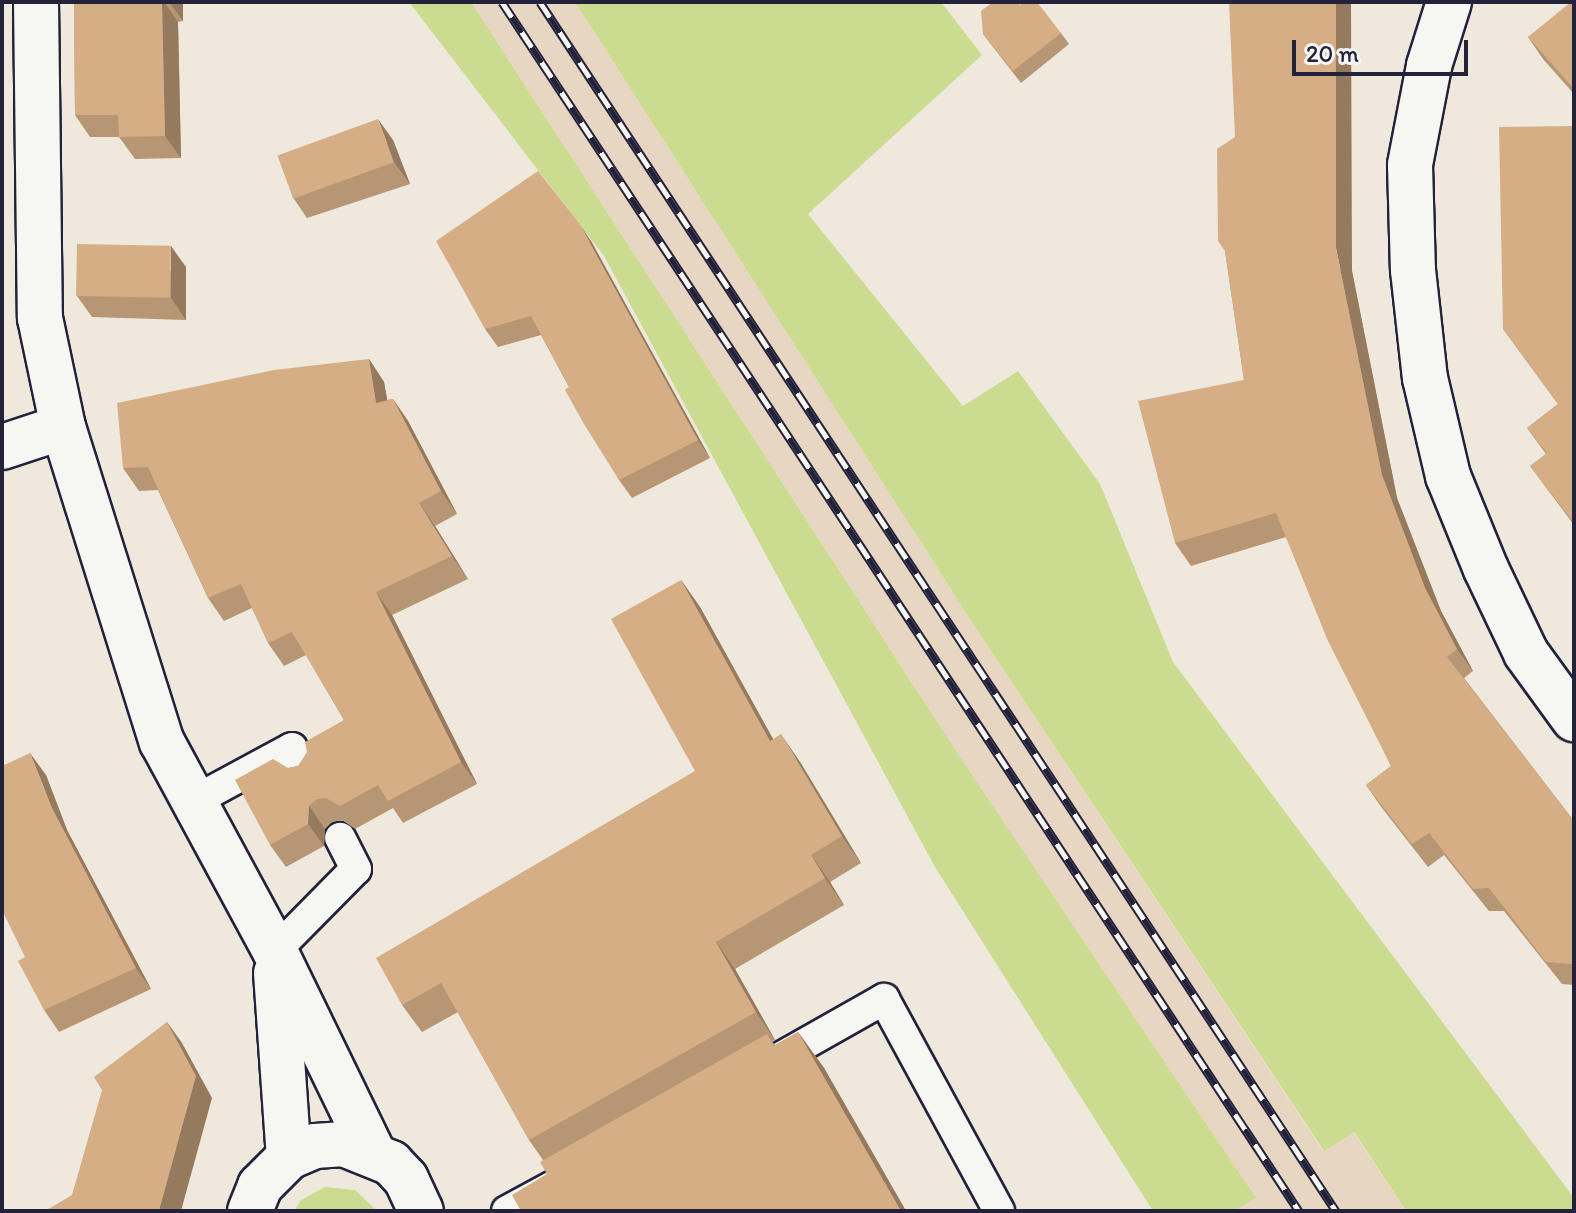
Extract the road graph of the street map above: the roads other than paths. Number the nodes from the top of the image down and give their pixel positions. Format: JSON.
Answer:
{"nodes":[{"id":1,"x":36,"y":2,"type":"edge"},
{"id":2,"x":1449,"y":2,"type":"edge"},
{"id":3,"x":63,"y":427,"type":"junction"},
{"id":4,"x":2,"y":447,"type":"edge"},
{"id":5,"x":1574,"y":719,"type":"edge"},
{"id":6,"x":305,"y":773,"type":"edge"},
{"id":7,"x":194,"y":801,"type":"junction"},
{"id":8,"x":340,"y":838,"type":"dead end"},
{"id":9,"x":275,"y":951,"type":"junction"},
{"id":10,"x":748,"y":1076,"type":"edge"},
{"id":11,"x":372,"y":1151,"type":"junction"},
{"id":12,"x":289,"y":1157,"type":"junction"},
{"id":13,"x":586,"y":1167,"type":"edge"},
{"id":14,"x":250,"y":1211,"type":"edge"},
{"id":15,"x":421,"y":1211,"type":"edge"},
{"id":16,"x":507,"y":1211,"type":"edge"},
{"id":17,"x":999,"y":1211,"type":"edge"}],
"edges":[{"from":1,"to":3,"type":"main road"},
{"from":2,"to":5,"type":"main road"},
{"from":3,"to":4,"type":"main road"},
{"from":3,"to":7,"type":"main road"},
{"from":6,"to":7,"type":"lane"},
{"from":7,"to":9,"type":"main road"},
{"from":8,"to":9,"type":"lane"},
{"from":9,"to":11,"type":"main road"},
{"from":9,"to":12,"type":"main road"},
{"from":10,"to":17,"type":"lane"},
{"from":11,"to":12,"type":"main road"},
{"from":11,"to":15,"type":"main road"},
{"from":12,"to":14,"type":"main road"},
{"from":13,"to":16,"type":"lane"}]}
